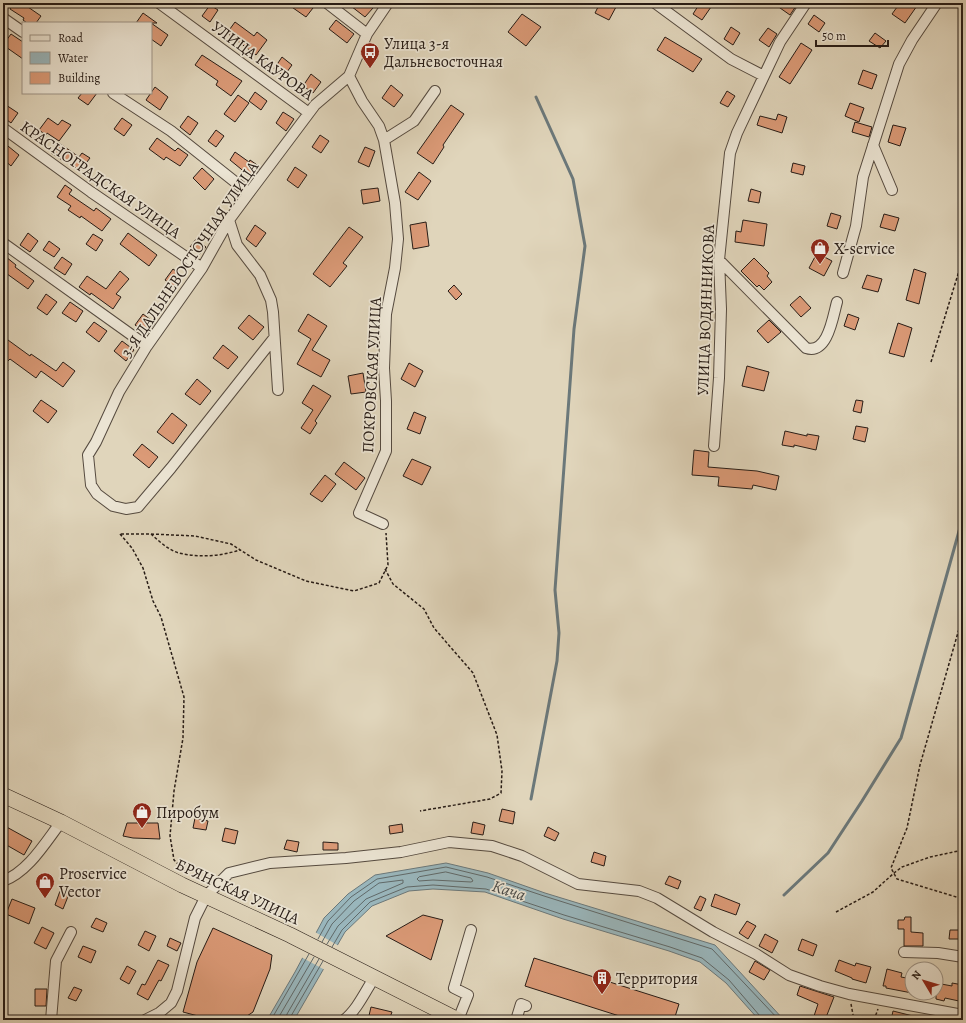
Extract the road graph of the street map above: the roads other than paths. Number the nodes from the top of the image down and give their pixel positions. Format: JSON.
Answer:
{"nodes":[{"id":1,"x":159,"y":3,"type":"edge"},
{"id":2,"x":326,"y":3,"type":"edge"},
{"id":3,"x":388,"y":3,"type":"edge"},
{"id":4,"x":655,"y":3,"type":"edge"},
{"id":5,"x":806,"y":3,"type":"edge"},
{"id":6,"x":937,"y":3,"type":"edge"},
{"id":7,"x":3,"y":18,"type":"edge"},
{"id":8,"x":22,"y":31,"type":"edge"},
{"id":9,"x":368,"y":34,"type":"junction"},
{"id":10,"x":349,"y":76,"type":"junction"},
{"id":11,"x":764,"y":76,"type":"junction"},
{"id":12,"x":435,"y":91,"type":"dead end"},
{"id":13,"x":115,"y":94,"type":"edge"},
{"id":14,"x":309,"y":113,"type":"junction"},
{"id":15,"x":3,"y":128,"type":"edge"},
{"id":16,"x":384,"y":140,"type":"junction"},
{"id":17,"x":873,"y":145,"type":"junction"},
{"id":18,"x":892,"y":190,"type":"dead end"},
{"id":19,"x":249,"y":193,"type":"junction"},
{"id":20,"x":229,"y":220,"type":"junction"},
{"id":21,"x":3,"y":243,"type":"edge"},
{"id":22,"x":719,"y":260,"type":"junction"},
{"id":23,"x":202,"y":268,"type":"junction"},
{"id":24,"x":843,"y":273,"type":"dead end"},
{"id":25,"x":837,"y":302,"type":"dead end"},
{"id":26,"x":274,"y":338,"type":"junction"},
{"id":27,"x":147,"y":346,"type":"junction"},
{"id":28,"x":278,"y":390,"type":"dead end"},
{"id":29,"x":714,"y":446,"type":"dead end"},
{"id":30,"x":383,"y":524,"type":"road end"},
{"id":31,"x":3,"y":795,"type":"edge"},
{"id":32,"x":61,"y":822,"type":"junction"},
{"id":33,"x":3,"y":881,"type":"edge"},
{"id":34,"x":206,"y":896,"type":"junction"},
{"id":35,"x":471,"y":930,"type":"dead end"},
{"id":36,"x":71,"y":932,"type":"dead end"},
{"id":37,"x":904,"y":952,"type":"dead end"},
{"id":38,"x":963,"y":957,"type":"edge"},
{"id":39,"x":374,"y":978,"type":"junction"},
{"id":40,"x":526,"y":1006,"type":"dead end"},
{"id":41,"x":963,"y":1015,"type":"edge"},
{"id":42,"x":452,"y":1018,"type":"edge"},
{"id":43,"x":518,"y":1018,"type":"edge"},
{"id":44,"x":51,"y":1020,"type":"edge"},
{"id":45,"x":144,"y":1020,"type":"edge"},
{"id":46,"x":344,"y":1020,"type":"edge"}],
"edges":[{"from":1,"to":14,"type":"street","name":"УЛИЦА КАУРОВА"},
{"from":2,"to":9,"type":"street"},
{"from":3,"to":9,"type":"street","name":"3-Я ДАЛЬНЕВОСТОЧНАЯ УЛИЦА"},
{"from":4,"to":11,"type":"street"},
{"from":5,"to":11,"type":"street","name":"УЛИЦА ВОДЯННИКОВА"},
{"from":6,"to":17,"type":"street"},
{"from":7,"to":8,"type":"street"},
{"from":9,"to":10,"type":"street","name":"3-Я ДАЛЬНЕВОСТОЧНАЯ УЛИЦА"},
{"from":10,"to":14,"type":"street","name":"3-Я ДАЛЬНЕВОСТОЧНАЯ УЛИЦА"},
{"from":10,"to":16,"type":"street","name":"ПОКРОВСКАЯ УЛИЦА"},
{"from":11,"to":22,"type":"street","name":"УЛИЦА ВОДЯННИКОВА"},
{"from":12,"to":16,"type":"street"},
{"from":13,"to":19,"type":"street"},
{"from":14,"to":19,"type":"street","name":"3-Я ДАЛЬНЕВОСТОЧНАЯ УЛИЦА"},
{"from":15,"to":23,"type":"street","name":"КРАСНОГРАДСКАЯ УЛИЦА"},
{"from":16,"to":30,"type":"street","name":"ПОКРОВСКАЯ УЛИЦА"},
{"from":17,"to":18,"type":"street"},
{"from":17,"to":24,"type":"street"},
{"from":19,"to":20,"type":"street","name":"3-Я ДАЛЬНЕВОСТОЧНАЯ УЛИЦА"},
{"from":20,"to":23,"type":"street","name":"3-Я ДАЛЬНЕВОСТОЧНАЯ УЛИЦА"},
{"from":20,"to":26,"type":"street"},
{"from":21,"to":27,"type":"street"},
{"from":22,"to":25,"type":"street"},
{"from":22,"to":29,"type":"street","name":"УЛИЦА ВОДЯННИКОВА"},
{"from":23,"to":27,"type":"street","name":"3-Я ДАЛЬНЕВОСТОЧНАЯ УЛИЦА"},
{"from":26,"to":27,"type":"street","name":"3-Я ДАЛЬНЕВОСТОЧНАЯ УЛИЦА"},
{"from":26,"to":28,"type":"street"},
{"from":31,"to":32,"type":"highway","name":"БРЯНСКАЯ УЛИЦА"},
{"from":32,"to":33,"type":"street"},
{"from":32,"to":34,"type":"highway","name":"БРЯНСКАЯ УЛИЦА"},
{"from":34,"to":39,"type":"highway","name":"БРЯНСКАЯ УЛИЦА"},
{"from":34,"to":41,"type":"street"},
{"from":34,"to":45,"type":"street"},
{"from":35,"to":42,"type":"street"},
{"from":36,"to":44,"type":"street"},
{"from":37,"to":38,"type":"street"},
{"from":39,"to":42,"type":"highway","name":"БРЯНСКАЯ УЛИЦА"},
{"from":39,"to":46,"type":"street"},
{"from":40,"to":43,"type":"street"}]}
